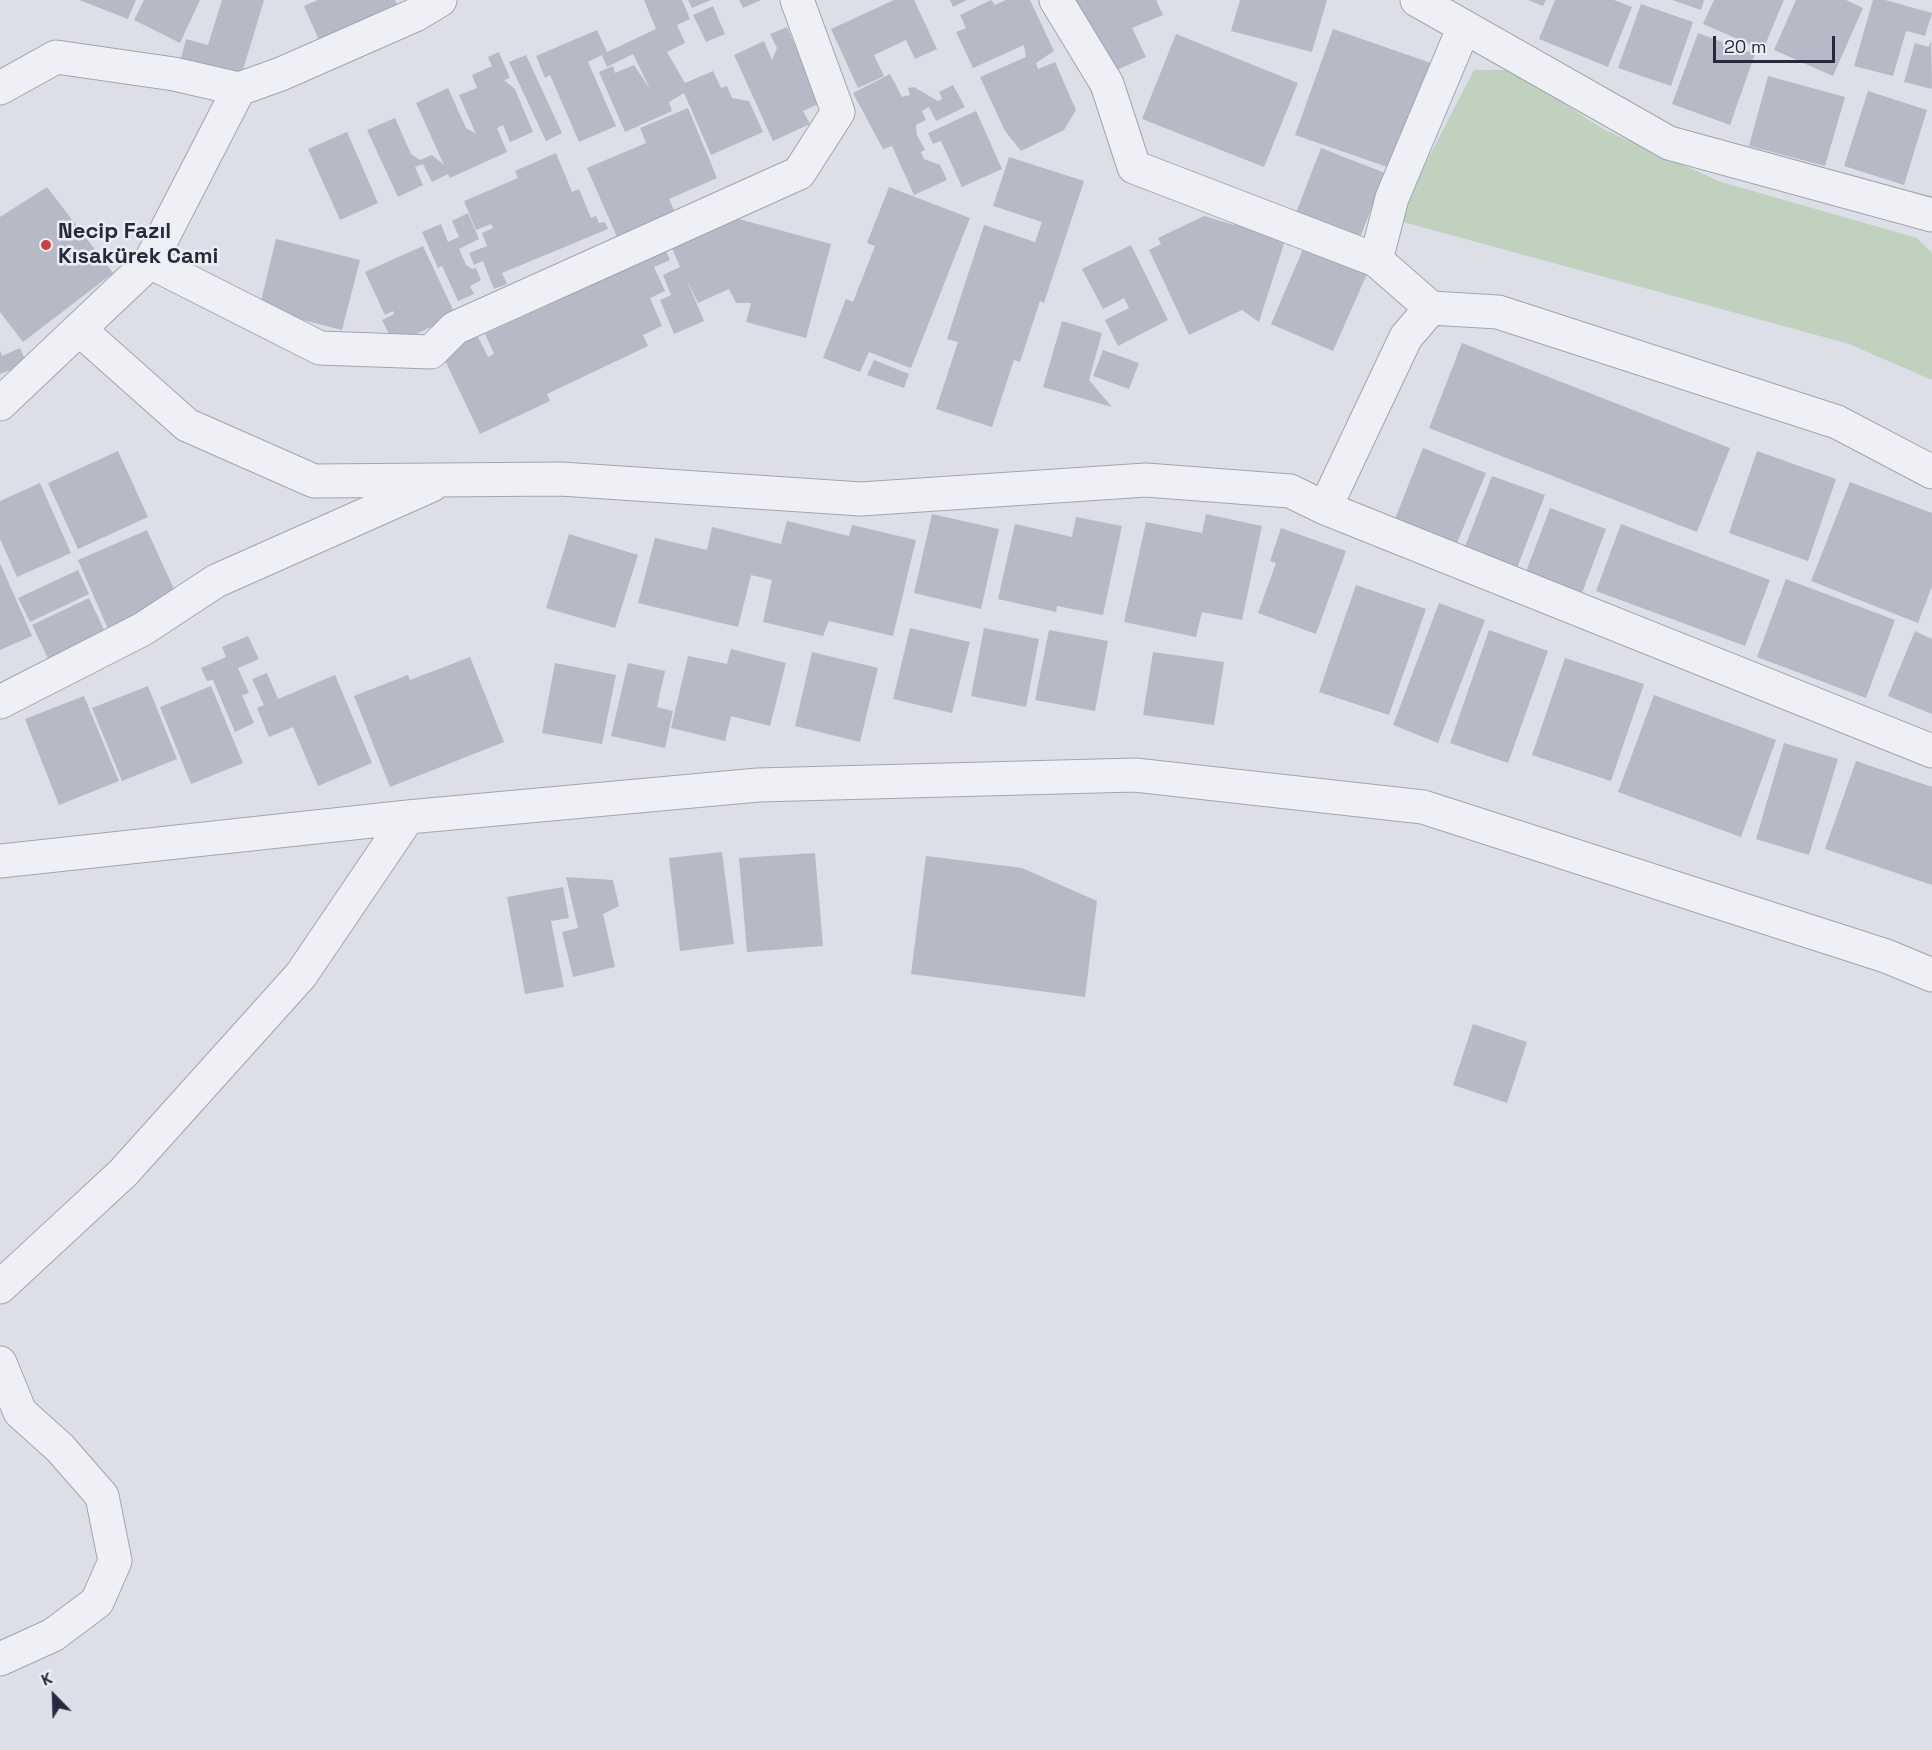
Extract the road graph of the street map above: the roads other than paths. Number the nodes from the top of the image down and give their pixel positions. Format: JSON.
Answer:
{"nodes":[{"id":1,"x":797,"y":0,"type":"edge"},
{"id":2,"x":1056,"y":0,"type":"edge"},
{"id":3,"x":1417,"y":0,"type":"edge"},
{"id":4,"x":421,"y":5,"type":"edge"},
{"id":5,"x":1464,"y":27,"type":"junction"},
{"id":6,"x":0,"y":88,"type":"edge"},
{"id":7,"x":239,"y":89,"type":"junction"},
{"id":8,"x":1932,"y":215,"type":"edge"},
{"id":9,"x":1376,"y":260,"type":"junction"},
{"id":10,"x":150,"y":262,"type":"junction"},
{"id":11,"x":1431,"y":308,"type":"junction"},
{"id":12,"x":80,"y":330,"type":"junction"},
{"id":13,"x":0,"y":404,"type":"edge"},
{"id":14,"x":1932,"y":472,"type":"edge"},
{"id":15,"x":441,"y":480,"type":"junction"},
{"id":16,"x":1325,"y":508,"type":"junction"},
{"id":17,"x":0,"y":702,"type":"edge"},
{"id":18,"x":1932,"y":751,"type":"edge"},
{"id":19,"x":408,"y":817,"type":"junction"},
{"id":20,"x":0,"y":861,"type":"edge"},
{"id":21,"x":1932,"y":975,"type":"edge"},
{"id":22,"x":0,"y":1287,"type":"edge"},
{"id":23,"x":0,"y":1363,"type":"edge"},
{"id":24,"x":0,"y":1659,"type":"edge"}],
"edges":[{"from":1,"to":10,"type":"street"},
{"from":2,"to":9,"type":"street"},
{"from":3,"to":5,"type":"street"},
{"from":4,"to":7,"type":"street"},
{"from":5,"to":8,"type":"street"},
{"from":5,"to":9,"type":"street"},
{"from":6,"to":7,"type":"street"},
{"from":7,"to":10,"type":"street"},
{"from":9,"to":11,"type":"street"},
{"from":10,"to":12,"type":"street"},
{"from":11,"to":14,"type":"street"},
{"from":11,"to":16,"type":"street"},
{"from":12,"to":13,"type":"street"},
{"from":12,"to":15,"type":"street"},
{"from":15,"to":16,"type":"street"},
{"from":15,"to":17,"type":"street"},
{"from":16,"to":18,"type":"street"},
{"from":19,"to":20,"type":"street"},
{"from":19,"to":21,"type":"street"},
{"from":19,"to":22,"type":"street"},
{"from":23,"to":24,"type":"street"}]}
